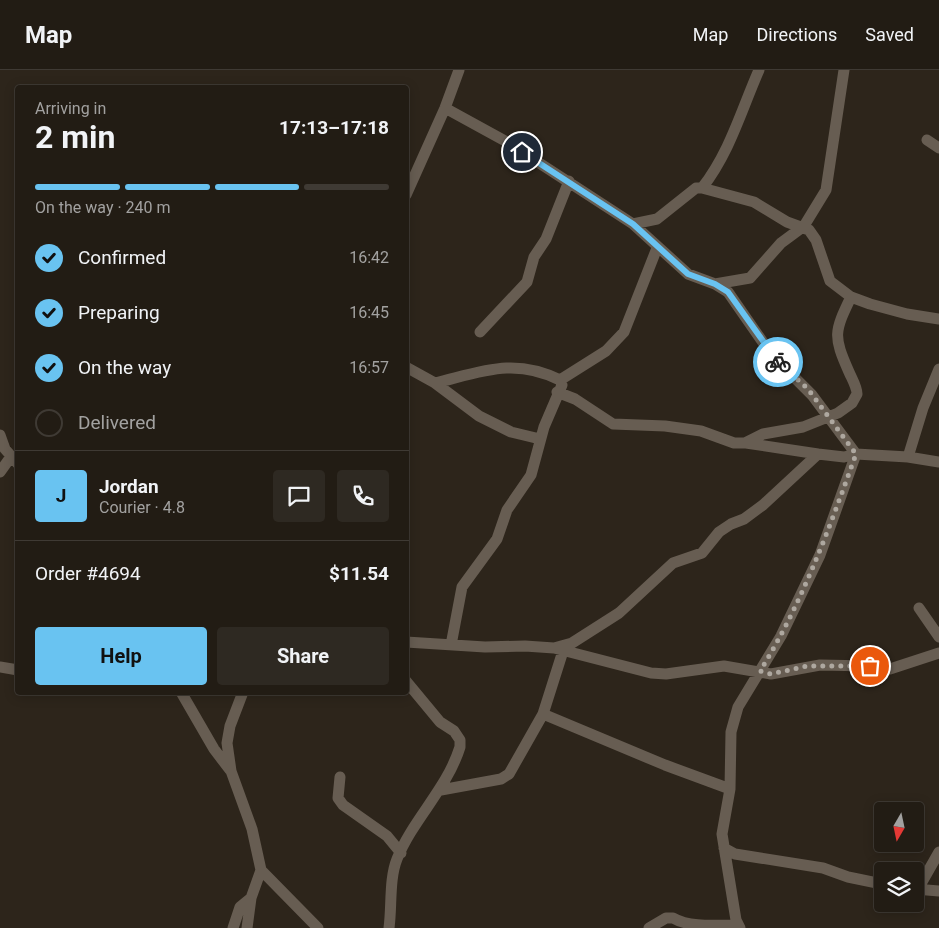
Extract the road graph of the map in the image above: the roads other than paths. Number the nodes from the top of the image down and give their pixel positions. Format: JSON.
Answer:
{"nodes":[{"id":1,"x":458,"y":70,"type":"edge"},
{"id":2,"x":759,"y":70,"type":"edge"},
{"id":3,"x":844,"y":70,"type":"edge"},
{"id":4,"x":445,"y":108,"type":"junction"},
{"id":5,"x":927,"y":140,"type":"dead end"},
{"id":6,"x":939,"y":148,"type":"edge"},
{"id":7,"x":569,"y":181,"type":"junction"},
{"id":8,"x":409,"y":188,"type":"edge"},
{"id":9,"x":702,"y":188,"type":"junction"},
{"id":10,"x":633,"y":224,"type":"junction"},
{"id":11,"x":804,"y":226,"type":"junction"},
{"id":12,"x":657,"y":248,"type":"junction"},
{"id":13,"x":715,"y":284,"type":"junction"},
{"id":14,"x":851,"y":296,"type":"junction"},
{"id":15,"x":939,"y":319,"type":"edge"},
{"id":16,"x":480,"y":332,"type":"dead end"},
{"id":17,"x":409,"y":368,"type":"edge"},
{"id":18,"x":939,"y":369,"type":"edge"},
{"id":19,"x":560,"y":380,"type":"junction"},
{"id":20,"x":435,"y":383,"type":"junction"},
{"id":21,"x":557,"y":392,"type":"junction"},
{"id":22,"x":827,"y":416,"type":"junction"},
{"id":23,"x":0,"y":435,"type":"edge"},
{"id":24,"x":540,"y":438,"type":"junction"},
{"id":25,"x":745,"y":443,"type":"junction"},
{"id":26,"x":818,"y":454,"type":"junction"},
{"id":27,"x":856,"y":454,"type":"junction"},
{"id":28,"x":908,"y":457,"type":"junction"},
{"id":29,"x":14,"y":461,"type":"edge"},
{"id":30,"x":939,"y":462,"type":"edge"},
{"id":31,"x":0,"y":472,"type":"edge"},
{"id":32,"x":919,"y":608,"type":"dead end"},
{"id":33,"x":939,"y":637,"type":"edge"},
{"id":34,"x":409,"y":642,"type":"edge"},
{"id":35,"x":450,"y":645,"type":"junction"},
{"id":36,"x":559,"y":650,"type":"junction"},
{"id":37,"x":939,"y":653,"type":"edge"},
{"id":38,"x":0,"y":667,"type":"edge"},
{"id":39,"x":15,"y":670,"type":"edge"},
{"id":40,"x":760,"y":671,"type":"junction"},
{"id":41,"x":409,"y":684,"type":"edge"},
{"id":42,"x":183,"y":695,"type":"edge"},
{"id":43,"x":242,"y":695,"type":"edge"},
{"id":44,"x":543,"y":714,"type":"junction"},
{"id":45,"x":231,"y":771,"type":"junction"},
{"id":46,"x":340,"y":777,"type":"dead end"},
{"id":47,"x":730,"y":789,"type":"junction"},
{"id":48,"x":441,"y":790,"type":"junction"},
{"id":49,"x":724,"y":848,"type":"junction"},
{"id":50,"x":401,"y":852,"type":"junction"},
{"id":51,"x":939,"y":852,"type":"edge"},
{"id":52,"x":261,"y":870,"type":"junction"},
{"id":53,"x":924,"y":876,"type":"edge"},
{"id":54,"x":874,"y":882,"type":"edge"},
{"id":55,"x":924,"y":890,"type":"edge"},
{"id":56,"x":939,"y":891,"type":"edge"},
{"id":57,"x":251,"y":898,"type":"junction"},
{"id":58,"x":739,"y":926,"type":"edge"},
{"id":59,"x":233,"y":928,"type":"edge"},
{"id":60,"x":247,"y":928,"type":"edge"},
{"id":61,"x":318,"y":928,"type":"edge"},
{"id":62,"x":390,"y":928,"type":"edge"},
{"id":63,"x":649,"y":928,"type":"edge"}],
"edges":[{"from":1,"to":4,"type":"street"},
{"from":2,"to":9,"type":"street"},
{"from":3,"to":11,"type":"street"},
{"from":4,"to":7,"type":"street"},
{"from":4,"to":8,"type":"street"},
{"from":5,"to":6,"type":"street"},
{"from":7,"to":10,"type":"street"},
{"from":7,"to":16,"type":"street"},
{"from":9,"to":10,"type":"street"},
{"from":9,"to":11,"type":"street"},
{"from":10,"to":12,"type":"street"},
{"from":11,"to":13,"type":"street"},
{"from":11,"to":14,"type":"street"},
{"from":12,"to":13,"type":"street"},
{"from":12,"to":19,"type":"street"},
{"from":13,"to":22,"type":"street"},
{"from":14,"to":15,"type":"street"},
{"from":14,"to":22,"type":"street"},
{"from":17,"to":20,"type":"street"},
{"from":18,"to":28,"type":"street"},
{"from":19,"to":20,"type":"street"},
{"from":19,"to":21,"type":"street"},
{"from":20,"to":24,"type":"street"},
{"from":21,"to":24,"type":"street"},
{"from":21,"to":25,"type":"street"},
{"from":22,"to":25,"type":"street"},
{"from":22,"to":27,"type":"street"},
{"from":23,"to":29,"type":"street"},
{"from":24,"to":35,"type":"street"},
{"from":25,"to":26,"type":"street"},
{"from":26,"to":27,"type":"street"},
{"from":26,"to":36,"type":"street"},
{"from":27,"to":28,"type":"street"},
{"from":27,"to":40,"type":"street"},
{"from":28,"to":30,"type":"street"},
{"from":29,"to":31,"type":"street"},
{"from":32,"to":33,"type":"street"},
{"from":34,"to":35,"type":"street"},
{"from":35,"to":36,"type":"street"},
{"from":36,"to":40,"type":"street"},
{"from":36,"to":44,"type":"street"},
{"from":37,"to":40,"type":"street"},
{"from":38,"to":39,"type":"street"},
{"from":40,"to":47,"type":"street"},
{"from":41,"to":48,"type":"street"},
{"from":42,"to":45,"type":"street"},
{"from":43,"to":45,"type":"street"},
{"from":44,"to":47,"type":"street"},
{"from":44,"to":48,"type":"street"},
{"from":45,"to":52,"type":"street"},
{"from":46,"to":50,"type":"street"},
{"from":47,"to":49,"type":"street"},
{"from":48,"to":50,"type":"street"},
{"from":49,"to":54,"type":"street"},
{"from":49,"to":58,"type":"street"},
{"from":50,"to":62,"type":"street"},
{"from":51,"to":53,"type":"street"},
{"from":52,"to":57,"type":"street"},
{"from":52,"to":61,"type":"street"},
{"from":55,"to":56,"type":"street"},
{"from":57,"to":59,"type":"street"},
{"from":57,"to":60,"type":"street"},
{"from":58,"to":63,"type":"street"}]}
